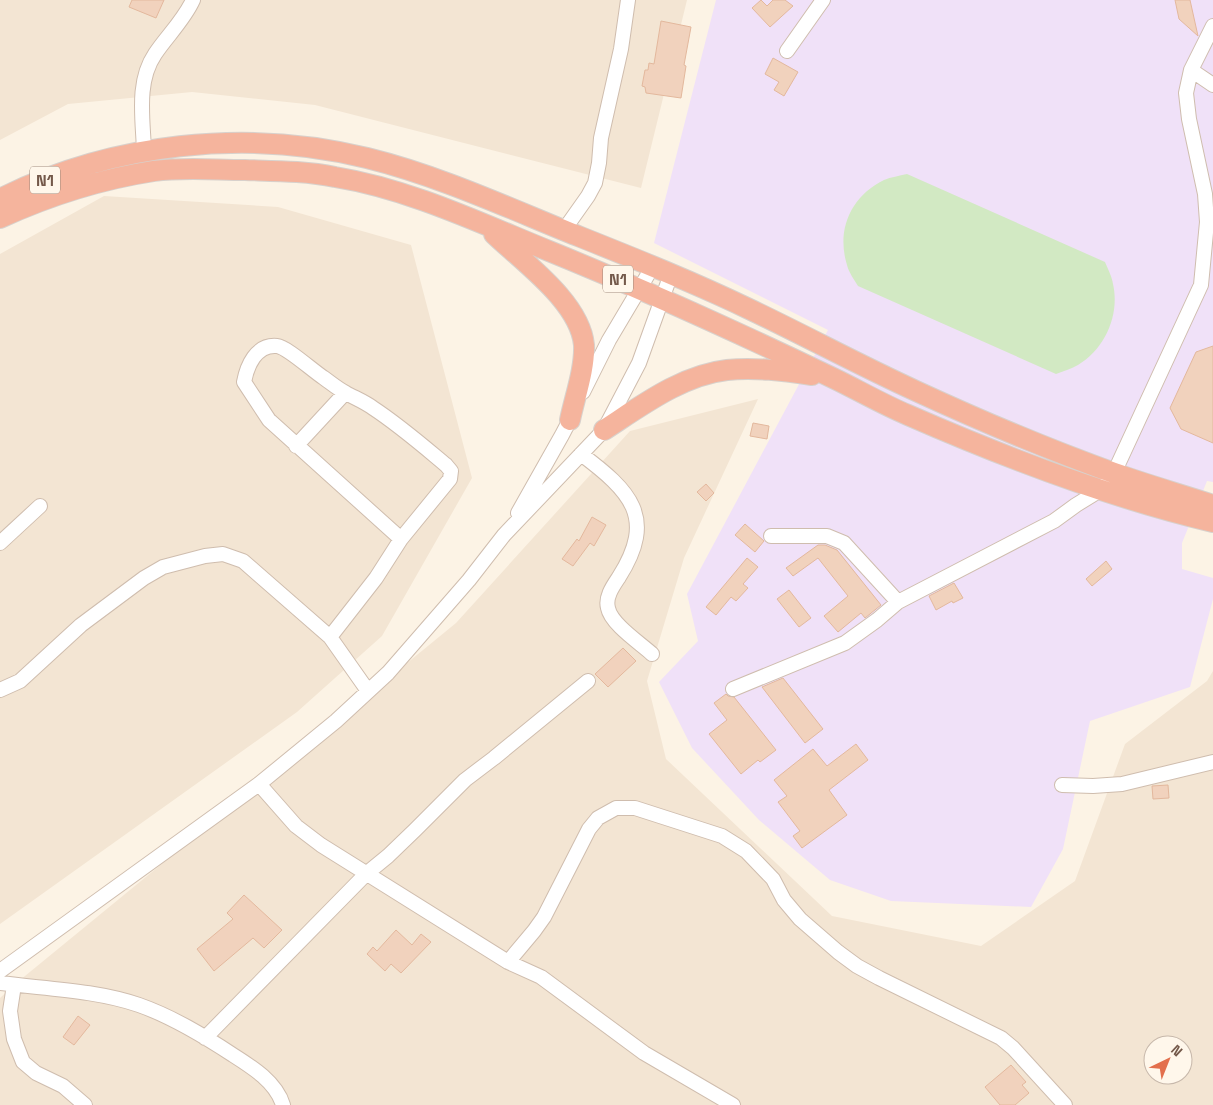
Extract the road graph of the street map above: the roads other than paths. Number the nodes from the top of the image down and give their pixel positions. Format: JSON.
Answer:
{"nodes":[{"id":1,"x":193,"y":0,"type":"edge"},
{"id":2,"x":628,"y":0,"type":"edge"},
{"id":3,"x":823,"y":0,"type":"edge"},
{"id":4,"x":1213,"y":26,"type":"edge"},
{"id":5,"x":787,"y":51,"type":"dead end"},
{"id":6,"x":1191,"y":70,"type":"junction"},
{"id":7,"x":1213,"y":86,"type":"edge"},
{"id":8,"x":144,"y":151,"type":"junction"},
{"id":9,"x":0,"y":199,"type":"edge"},
{"id":10,"x":0,"y":218,"type":"edge"},
{"id":11,"x":485,"y":226,"type":"junction"},
{"id":12,"x":564,"y":230,"type":"junction"},
{"id":13,"x":1213,"y":269,"type":"edge"},
{"id":14,"x":662,"y":270,"type":"junction"},
{"id":15,"x":1201,"y":285,"type":"junction"},
{"id":16,"x":639,"y":288,"type":"junction"},
{"id":17,"x":662,"y":298,"type":"junction"},
{"id":18,"x":834,"y":378,"type":"junction"},
{"id":19,"x":345,"y":393,"type":"junction"},
{"id":20,"x":570,"y":420,"type":"junction"},
{"id":21,"x":604,"y":430,"type":"junction"},
{"id":22,"x":296,"y":446,"type":"junction"},
{"id":23,"x":581,"y":454,"type":"junction"},
{"id":24,"x":1114,"y":473,"type":"junction"},
{"id":25,"x":1102,"y":489,"type":"junction"},
{"id":26,"x":1213,"y":505,"type":"edge"},
{"id":27,"x":40,"y":506,"type":"dead end"},
{"id":28,"x":1213,"y":522,"type":"edge"},
{"id":29,"x":504,"y":535,"type":"junction"},
{"id":30,"x":771,"y":536,"type":"dead end"},
{"id":31,"x":402,"y":539,"type":"junction"},
{"id":32,"x":0,"y":543,"type":"edge"},
{"id":33,"x":898,"y":602,"type":"junction"},
{"id":34,"x":330,"y":637,"type":"junction"},
{"id":35,"x":652,"y":654,"type":"dead end"},
{"id":36,"x":588,"y":681,"type":"dead end"},
{"id":37,"x":733,"y":689,"type":"dead end"},
{"id":38,"x":0,"y":690,"type":"edge"},
{"id":39,"x":368,"y":691,"type":"junction"},
{"id":40,"x":1213,"y":762,"type":"edge"},
{"id":41,"x":259,"y":784,"type":"junction"},
{"id":42,"x":1062,"y":785,"type":"dead end"},
{"id":43,"x":366,"y":874,"type":"junction"},
{"id":44,"x":508,"y":962,"type":"junction"},
{"id":45,"x":0,"y":972,"type":"edge"},
{"id":46,"x":7,"y":984,"type":"edge"},
{"id":47,"x":205,"y":1038,"type":"junction"},
{"id":48,"x":85,"y":1105,"type":"edge"},
{"id":49,"x":283,"y":1105,"type":"edge"},
{"id":50,"x":733,"y":1105,"type":"edge"},
{"id":51,"x":1065,"y":1105,"type":"edge"}],
"edges":[{"from":1,"to":8,"type":"street"},
{"from":2,"to":12,"type":"street"},
{"from":3,"to":5,"type":"street"},
{"from":4,"to":6,"type":"street"},
{"from":6,"to":7,"type":"street"},
{"from":6,"to":15,"type":"street"},
{"from":8,"to":9,"type":"highway","number":"N1"},
{"from":8,"to":12,"type":"highway","number":"N1"},
{"from":10,"to":11,"type":"highway","number":"N1"},
{"from":11,"to":16,"type":"highway","number":"N1"},
{"from":11,"to":20,"type":"highway"},
{"from":12,"to":14,"type":"highway","number":"N1"},
{"from":13,"to":15,"type":"street"},
{"from":14,"to":16,"type":"street"},
{"from":14,"to":17,"type":"street"},
{"from":14,"to":24,"type":"highway","number":"N1"},
{"from":15,"to":24,"type":"street"},
{"from":16,"to":17,"type":"highway","number":"N1"},
{"from":16,"to":20,"type":"street"},
{"from":17,"to":18,"type":"highway","number":"N1"},
{"from":17,"to":21,"type":"street"},
{"from":18,"to":21,"type":"highway"},
{"from":18,"to":25,"type":"highway","number":"N1"},
{"from":19,"to":22,"type":"street"},
{"from":19,"to":22,"type":"street"},
{"from":19,"to":31,"type":"street"},
{"from":20,"to":29,"type":"street"},
{"from":21,"to":23,"type":"street"},
{"from":22,"to":31,"type":"street"},
{"from":23,"to":29,"type":"street"},
{"from":23,"to":35,"type":"street"},
{"from":24,"to":25,"type":"street"},
{"from":24,"to":26,"type":"highway","number":"N1"},
{"from":25,"to":28,"type":"highway","number":"N1"},
{"from":25,"to":33,"type":"street"},
{"from":27,"to":32,"type":"street"},
{"from":29,"to":39,"type":"street"},
{"from":30,"to":33,"type":"street"},
{"from":31,"to":34,"type":"street"},
{"from":33,"to":37,"type":"street"},
{"from":34,"to":38,"type":"street"},
{"from":34,"to":39,"type":"street"},
{"from":36,"to":43,"type":"street"},
{"from":39,"to":41,"type":"street"},
{"from":40,"to":42,"type":"street"},
{"from":41,"to":43,"type":"street"},
{"from":41,"to":45,"type":"street"},
{"from":43,"to":44,"type":"street"},
{"from":43,"to":47,"type":"street"},
{"from":44,"to":50,"type":"street"},
{"from":44,"to":51,"type":"street"},
{"from":46,"to":47,"type":"street"},
{"from":46,"to":48,"type":"street"},
{"from":47,"to":49,"type":"street"}]}
